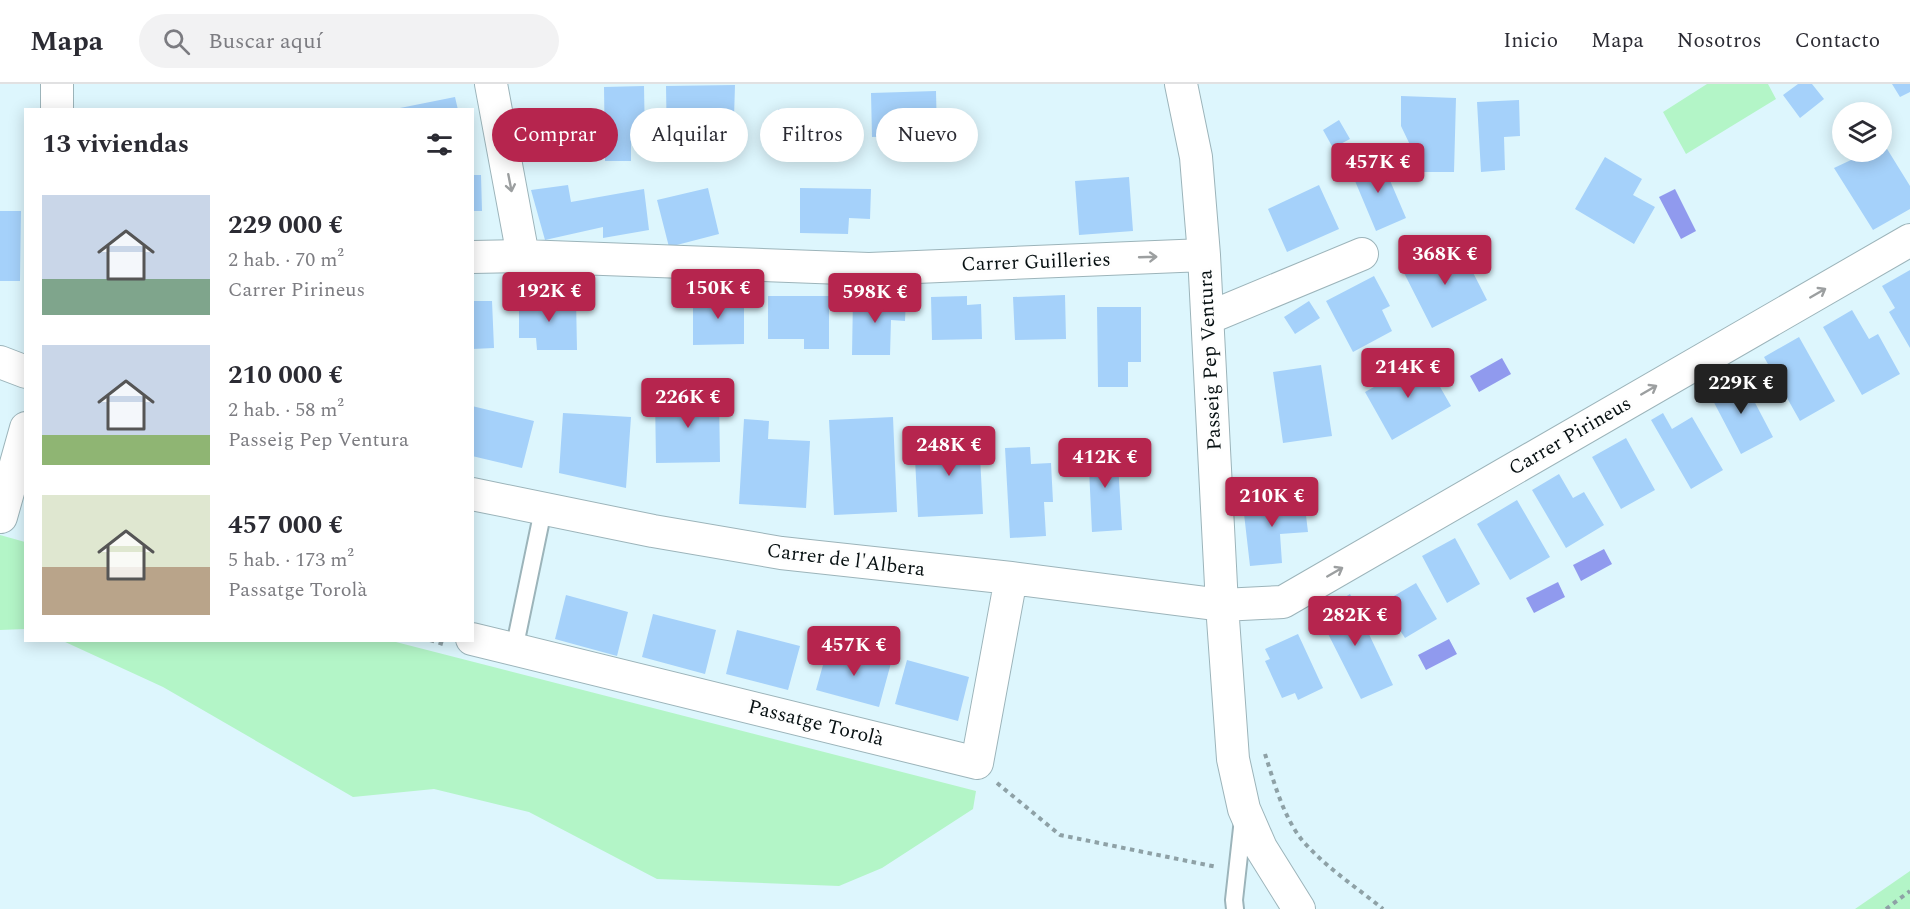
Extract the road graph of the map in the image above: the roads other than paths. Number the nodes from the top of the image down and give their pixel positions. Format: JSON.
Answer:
{"nodes":[{"id":1,"x":57,"y":84,"type":"edge"},
{"id":2,"x":491,"y":84,"type":"edge"},
{"id":3,"x":1181,"y":84,"type":"edge"},
{"id":4,"x":57,"y":108,"type":"edge"},
{"id":5,"x":1910,"y":240,"type":"edge"},
{"id":6,"x":1362,"y":254,"type":"dead end"},
{"id":7,"x":1204,"y":255,"type":"junction"},
{"id":8,"x":523,"y":256,"type":"junction"},
{"id":9,"x":474,"y":257,"type":"edge"},
{"id":10,"x":1208,"y":318,"type":"junction"},
{"id":11,"x":0,"y":362,"type":"edge"},
{"id":12,"x":24,"y":371,"type":"edge"},
{"id":13,"x":24,"y":439,"type":"edge"},
{"id":14,"x":474,"y":494,"type":"edge"},
{"id":15,"x":543,"y":510,"type":"junction"},
{"id":16,"x":9,"y":519,"type":"edge"},
{"id":17,"x":1011,"y":578,"type":"junction"},
{"id":18,"x":1222,"y":605,"type":"junction"},
{"id":19,"x":474,"y":640,"type":"edge"},
{"id":20,"x":514,"y":650,"type":"junction"},
{"id":21,"x":1244,"y":809,"type":"junction"},
{"id":22,"x":1235,"y":909,"type":"edge"},
{"id":23,"x":1299,"y":909,"type":"edge"}],
"edges":[{"from":1,"to":4,"type":"street"},
{"from":2,"to":8,"type":"street","one_way":true},
{"from":3,"to":7,"type":"street","name":"Passeig Pep Ventura"},
{"from":18,"to":5,"type":"street","name":"Carrer Pirineus","one_way":true},
{"from":6,"to":10,"type":"street"},
{"from":8,"to":7,"type":"street","name":"Carrer Guilleries","one_way":true},
{"from":7,"to":10,"type":"street","name":"Passeig Pep Ventura"},
{"from":8,"to":9,"type":"street","name":"Carrer Guilleries"},
{"from":10,"to":18,"type":"street","name":"Passeig Pep Ventura"},
{"from":11,"to":12,"type":"street"},
{"from":13,"to":16,"type":"street"},
{"from":14,"to":15,"type":"street","name":"Carrer de l'Albera"},
{"from":15,"to":17,"type":"street","name":"Carrer de l'Albera"},
{"from":15,"to":20,"type":"lane"},
{"from":17,"to":18,"type":"street","name":"Carrer de l'Albera"},
{"from":17,"to":20,"type":"street","name":"Passatge Torolà"},
{"from":18,"to":21,"type":"street","name":"Passeig Pep Ventura"},
{"from":19,"to":20,"type":"street","name":"Passatge Torolà"},
{"from":21,"to":22,"type":"lane"},
{"from":21,"to":23,"type":"street","name":"Passeig Pep Ventura"}]}
